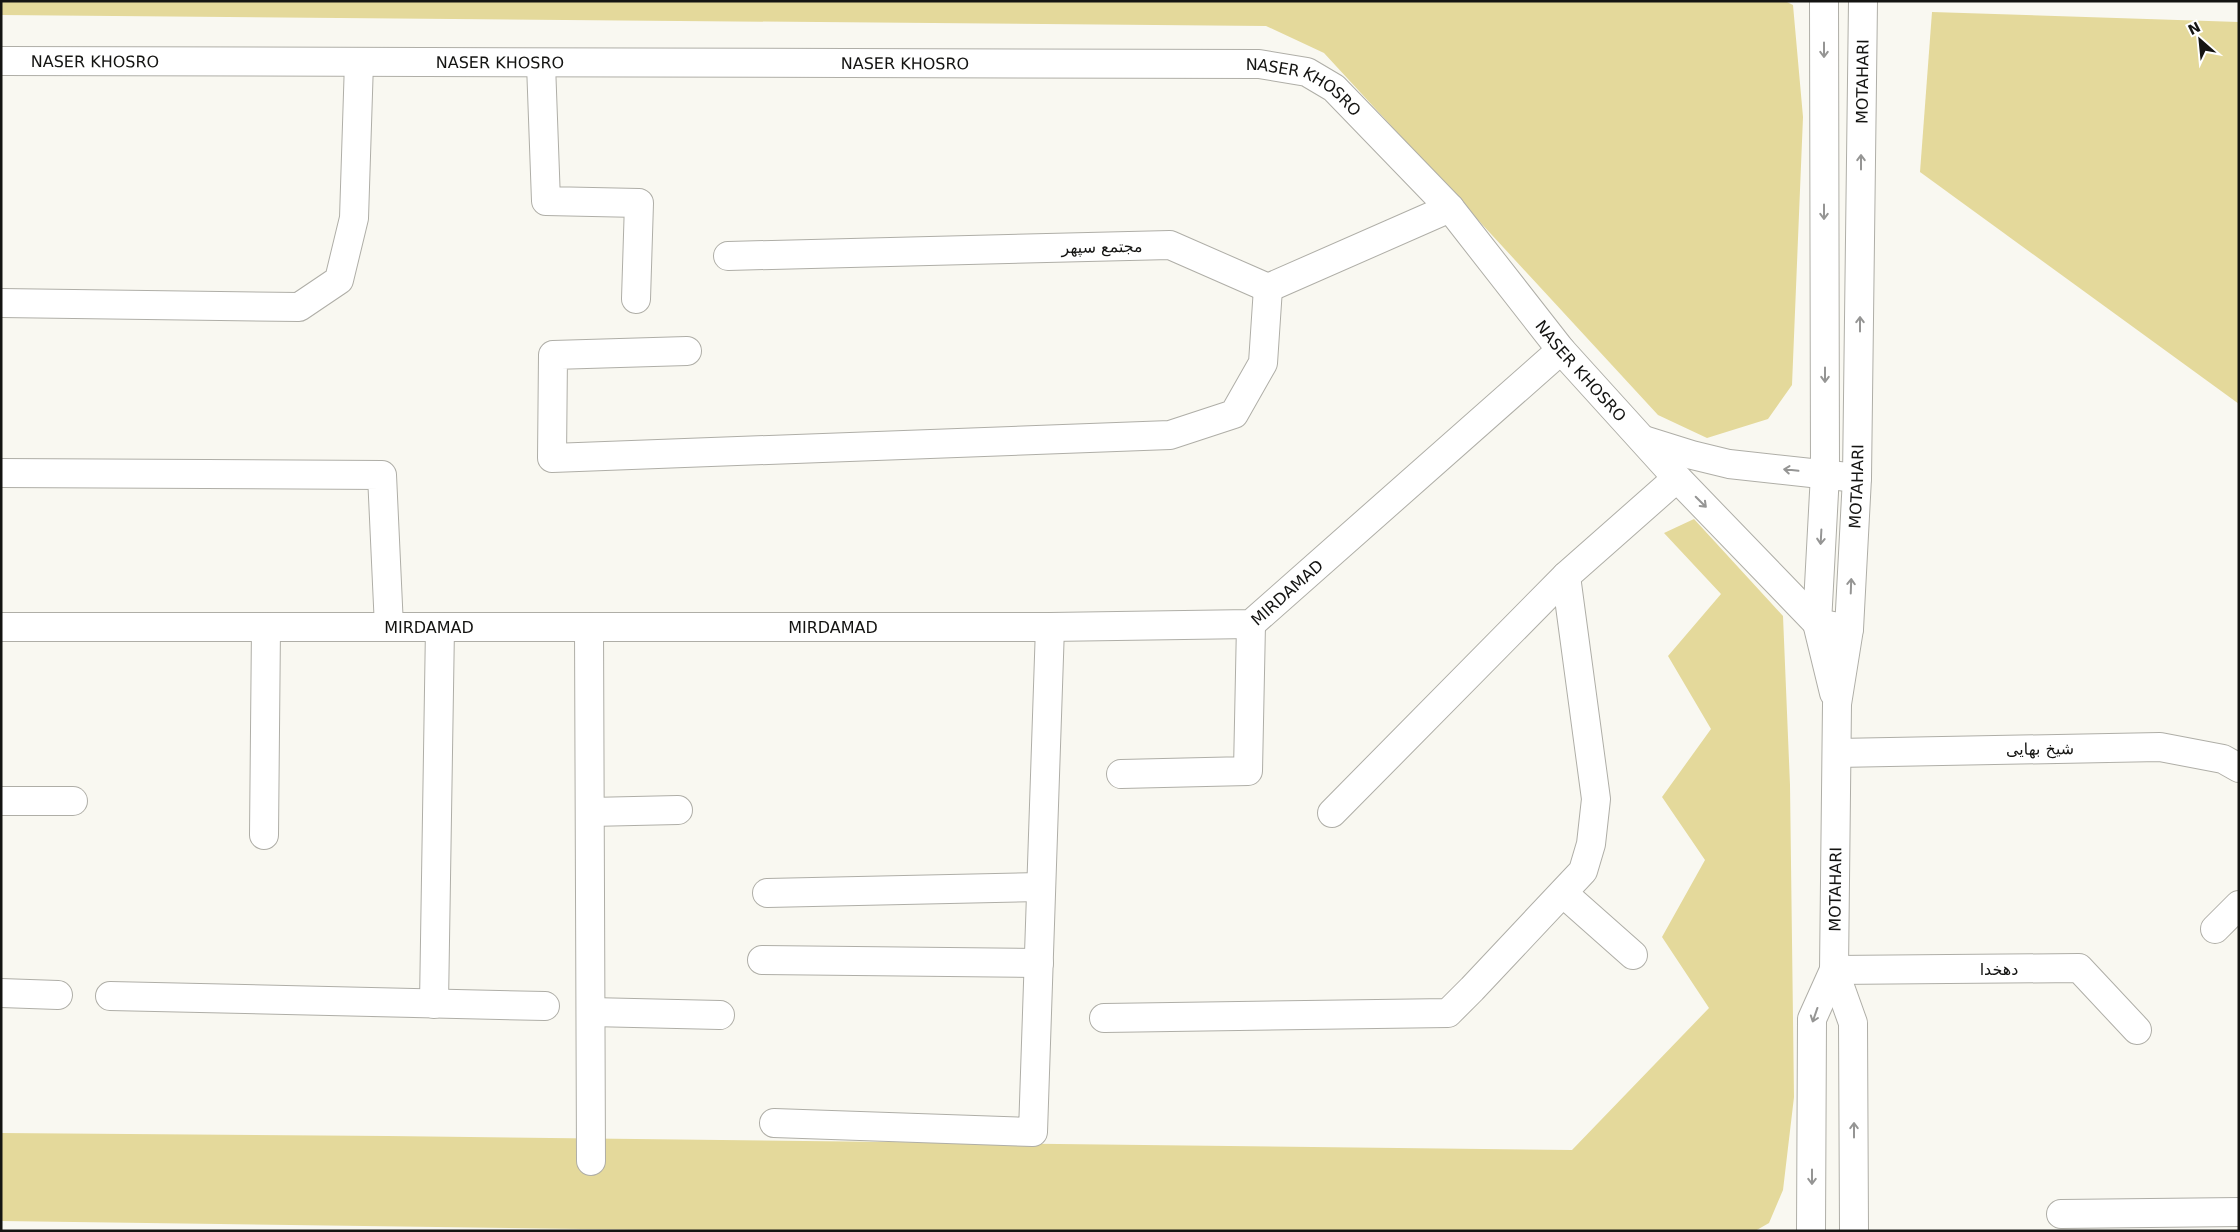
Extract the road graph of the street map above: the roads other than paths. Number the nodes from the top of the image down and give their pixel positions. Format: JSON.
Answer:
{"nodes":[{"id":1,"x":1824,"y":1,"type":"edge"},
{"id":2,"x":1862,"y":1,"type":"edge"},
{"id":3,"x":1,"y":62,"type":"edge"},
{"id":4,"x":359,"y":62,"type":"junction"},
{"id":5,"x":541,"y":64,"type":"junction"},
{"id":6,"x":1450,"y":208,"type":"junction"},
{"id":7,"x":728,"y":256,"type":"dead end"},
{"id":8,"x":1268,"y":288,"type":"junction"},
{"id":9,"x":636,"y":299,"type":"dead end"},
{"id":10,"x":1,"y":303,"type":"edge"},
{"id":11,"x":1561,"y":350,"type":"junction"},
{"id":12,"x":687,"y":351,"type":"dead end"},
{"id":13,"x":1644,"y":440,"type":"junction"},
{"id":14,"x":1,"y":473,"type":"edge"},
{"id":15,"x":1825,"y":474,"type":"junction"},
{"id":16,"x":1677,"y":478,"type":"junction"},
{"id":17,"x":1857,"y":478,"type":"junction"},
{"id":18,"x":1566,"y":576,"type":"junction"},
{"id":19,"x":1817,"y":623,"type":"junction"},
{"id":20,"x":1251,"y":624,"type":"junction"},
{"id":21,"x":266,"y":626,"type":"junction"},
{"id":22,"x":1,"y":627,"type":"edge"},
{"id":23,"x":389,"y":627,"type":"junction"},
{"id":24,"x":440,"y":627,"type":"junction"},
{"id":25,"x":589,"y":627,"type":"junction"},
{"id":26,"x":1050,"y":627,"type":"junction"},
{"id":27,"x":1849,"y":629,"type":"junction"},
{"id":28,"x":1837,"y":704,"type":"junction"},
{"id":29,"x":1837,"y":753,"type":"junction"},
{"id":30,"x":2239,"y":768,"type":"edge"},
{"id":31,"x":1121,"y":774,"type":"dead end"},
{"id":32,"x":1,"y":800,"type":"edge"},
{"id":33,"x":73,"y":801,"type":"dead end"},
{"id":34,"x":678,"y":810,"type":"dead end"},
{"id":35,"x":590,"y":812,"type":"junction"},
{"id":36,"x":1332,"y":813,"type":"dead end"},
{"id":37,"x":264,"y":835,"type":"dead end"},
{"id":38,"x":1041,"y":887,"type":"junction"},
{"id":39,"x":767,"y":893,"type":"dead end"},
{"id":40,"x":1563,"y":893,"type":"junction"},
{"id":41,"x":2239,"y":905,"type":"edge"},
{"id":42,"x":2215,"y":929,"type":"dead end"},
{"id":43,"x":1633,"y":955,"type":"dead end"},
{"id":44,"x":762,"y":960,"type":"dead end"},
{"id":45,"x":1039,"y":963,"type":"junction"},
{"id":46,"x":1834,"y":970,"type":"junction"},
{"id":47,"x":1,"y":994,"type":"edge"},
{"id":48,"x":58,"y":994,"type":"dead end"},
{"id":49,"x":110,"y":996,"type":"dead end"},
{"id":50,"x":434,"y":1004,"type":"junction"},
{"id":51,"x":545,"y":1006,"type":"dead end"},
{"id":52,"x":591,"y":1012,"type":"junction"},
{"id":53,"x":720,"y":1015,"type":"dead end"},
{"id":54,"x":1104,"y":1018,"type":"dead end"},
{"id":55,"x":2137,"y":1030,"type":"dead end"},
{"id":56,"x":774,"y":1123,"type":"dead end"},
{"id":57,"x":591,"y":1161,"type":"dead end"},
{"id":58,"x":2239,"y":1212,"type":"edge"},
{"id":59,"x":2061,"y":1214,"type":"dead end"},
{"id":60,"x":1812,"y":1231,"type":"edge"},
{"id":61,"x":1854,"y":1231,"type":"edge"}],
"edges":[{"from":1,"to":15,"type":"street","one_way":true},
{"from":17,"to":2,"type":"street","name":"MOTAHARI","one_way":true},
{"from":3,"to":4,"type":"street","name":"NASER KHOSRO"},
{"from":4,"to":5,"type":"street","name":"NASER KHOSRO"},
{"from":4,"to":10,"type":"street"},
{"from":5,"to":6,"type":"street","name":"NASER KHOSRO"},
{"from":5,"to":9,"type":"street"},
{"from":6,"to":8,"type":"street"},
{"from":6,"to":11,"type":"street","name":"NASER KHOSRO"},
{"from":7,"to":8,"type":"street","name":"مجتمع سپهر"},
{"from":8,"to":12,"type":"street"},
{"from":11,"to":13,"type":"street","name":"NASER KHOSRO"},
{"from":11,"to":20,"type":"street","name":"MIRDAMAD"},
{"from":15,"to":13,"type":"street","one_way":true},
{"from":13,"to":16,"type":"street","name":"NASER KHOSRO"},
{"from":14,"to":23,"type":"street"},
{"from":15,"to":17,"type":"street"},
{"from":15,"to":19,"type":"street","one_way":true},
{"from":16,"to":18,"type":"street"},
{"from":16,"to":19,"type":"street","name":"NASER KHOSRO","one_way":true},
{"from":27,"to":17,"type":"street","name":"MOTAHARI","one_way":true},
{"from":18,"to":36,"type":"street"},
{"from":18,"to":40,"type":"street"},
{"from":19,"to":27,"type":"street"},
{"from":19,"to":28,"type":"street"},
{"from":20,"to":26,"type":"street","name":"MIRDAMAD"},
{"from":20,"to":31,"type":"street"},
{"from":21,"to":22,"type":"street","name":"MIRDAMAD"},
{"from":21,"to":23,"type":"street","name":"MIRDAMAD"},
{"from":21,"to":37,"type":"street"},
{"from":23,"to":24,"type":"street","name":"MIRDAMAD"},
{"from":24,"to":25,"type":"street","name":"MIRDAMAD"},
{"from":24,"to":50,"type":"street"},
{"from":25,"to":26,"type":"street","name":"MIRDAMAD"},
{"from":25,"to":35,"type":"street"},
{"from":26,"to":38,"type":"street"},
{"from":27,"to":28,"type":"street","name":"MOTAHARI"},
{"from":28,"to":29,"type":"street","name":"MOTAHARI"},
{"from":29,"to":30,"type":"street","name":"شیخ بهایی"},
{"from":29,"to":46,"type":"street","name":"MOTAHARI"},
{"from":32,"to":33,"type":"street"},
{"from":34,"to":35,"type":"street"},
{"from":35,"to":52,"type":"street"},
{"from":38,"to":39,"type":"street"},
{"from":38,"to":45,"type":"street"},
{"from":40,"to":43,"type":"street"},
{"from":40,"to":54,"type":"street"},
{"from":41,"to":42,"type":"street"},
{"from":44,"to":45,"type":"street"},
{"from":45,"to":56,"type":"street"},
{"from":46,"to":55,"type":"street","name":"دهخدا"},
{"from":46,"to":60,"type":"street","name":"MOTAHARI","one_way":true},
{"from":61,"to":46,"type":"street","name":"MOTAHARI","one_way":true},
{"from":47,"to":48,"type":"street"},
{"from":49,"to":50,"type":"street"},
{"from":50,"to":51,"type":"street"},
{"from":52,"to":53,"type":"street"},
{"from":52,"to":57,"type":"street"},
{"from":58,"to":59,"type":"street"}]}
